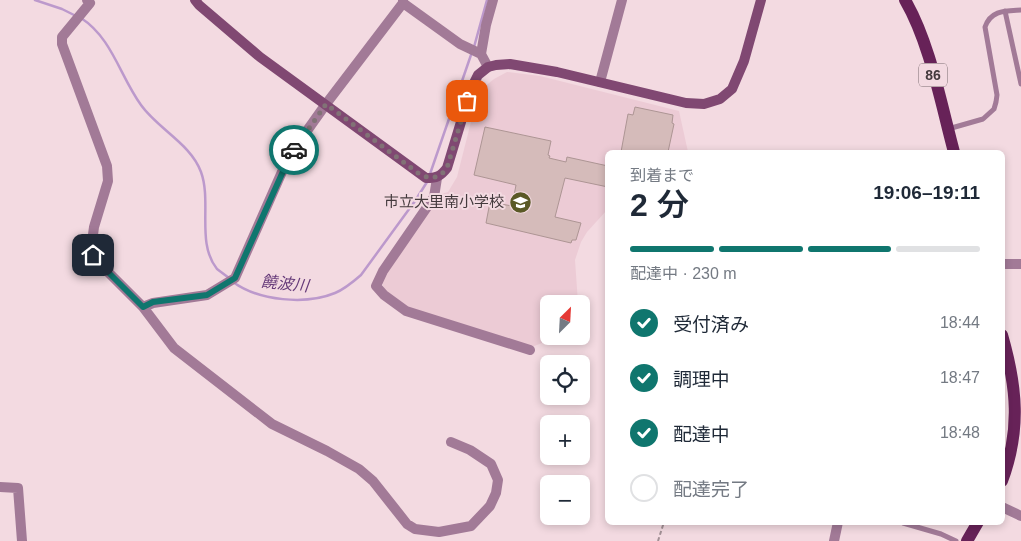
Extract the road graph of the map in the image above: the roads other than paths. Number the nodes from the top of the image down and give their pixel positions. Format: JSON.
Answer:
{"nodes":[{"id":1,"x":87,"y":0,"type":"edge"},
{"id":2,"x":195,"y":0,"type":"edge"},
{"id":3,"x":493,"y":0,"type":"edge"},
{"id":4,"x":622,"y":0,"type":"edge"},
{"id":5,"x":761,"y":0,"type":"edge"},
{"id":6,"x":905,"y":0,"type":"edge"},
{"id":7,"x":403,"y":2,"type":"edge"},
{"id":8,"x":1021,"y":10,"type":"edge"},
{"id":9,"x":1005,"y":11,"type":"junction"},
{"id":10,"x":478,"y":52,"type":"junction"},
{"id":11,"x":488,"y":67,"type":"junction"},
{"id":12,"x":600,"y":82,"type":"junction"},
{"id":13,"x":1021,"y":84,"type":"edge"},
{"id":14,"x":326,"y":104,"type":"junction"},
{"id":15,"x":948,"y":129,"type":"junction"},
{"id":16,"x":953,"y":150,"type":"edge"},
{"id":17,"x":437,"y":178,"type":"junction"},
{"id":18,"x":1005,"y":264,"type":"edge"},
{"id":19,"x":1021,"y":264,"type":"edge"},
{"id":20,"x":143,"y":307,"type":"junction"},
{"id":21,"x":1005,"y":345,"type":"edge"},
{"id":22,"x":530,"y":350,"type":"dead end"},
{"id":23,"x":451,"y":442,"type":"dead end"},
{"id":24,"x":1005,"y":474,"type":"edge"},
{"id":25,"x":0,"y":488,"type":"edge"},
{"id":26,"x":1005,"y":508,"type":"edge"},
{"id":27,"x":1021,"y":516,"type":"edge"},
{"id":28,"x":837,"y":525,"type":"edge"},
{"id":29,"x":911,"y":525,"type":"edge"},
{"id":30,"x":976,"y":525,"type":"edge"},
{"id":31,"x":22,"y":541,"type":"edge"},
{"id":32,"x":834,"y":541,"type":"edge"},
{"id":33,"x":956,"y":541,"type":"edge"},
{"id":34,"x":966,"y":541,"type":"edge"}],
"edges":[{"from":1,"to":20,"type":"street"},
{"from":2,"to":14,"type":"street"},
{"from":3,"to":10,"type":"street"},
{"from":4,"to":12,"type":"street"},
{"from":5,"to":12,"type":"street"},
{"from":6,"to":15,"type":"main road","number":"86"},
{"from":7,"to":10,"type":"street"},
{"from":7,"to":14,"type":"street"},
{"from":8,"to":9,"type":"lane"},
{"from":9,"to":13,"type":"lane"},
{"from":9,"to":15,"type":"lane"},
{"from":10,"to":11,"type":"street"},
{"from":11,"to":12,"type":"street"},
{"from":11,"to":17,"type":"street"},
{"from":14,"to":17,"type":"street"},
{"from":14,"to":20,"type":"street"},
{"from":15,"to":16,"type":"main road","number":"86"},
{"from":17,"to":22,"type":"street"},
{"from":18,"to":19,"type":"street"},
{"from":20,"to":23,"type":"street"},
{"from":21,"to":24,"type":"main road"},
{"from":25,"to":31,"type":"street"},
{"from":26,"to":27,"type":"street"},
{"from":28,"to":32,"type":"street"},
{"from":29,"to":33,"type":"lane"},
{"from":30,"to":34,"type":"main road"}]}
